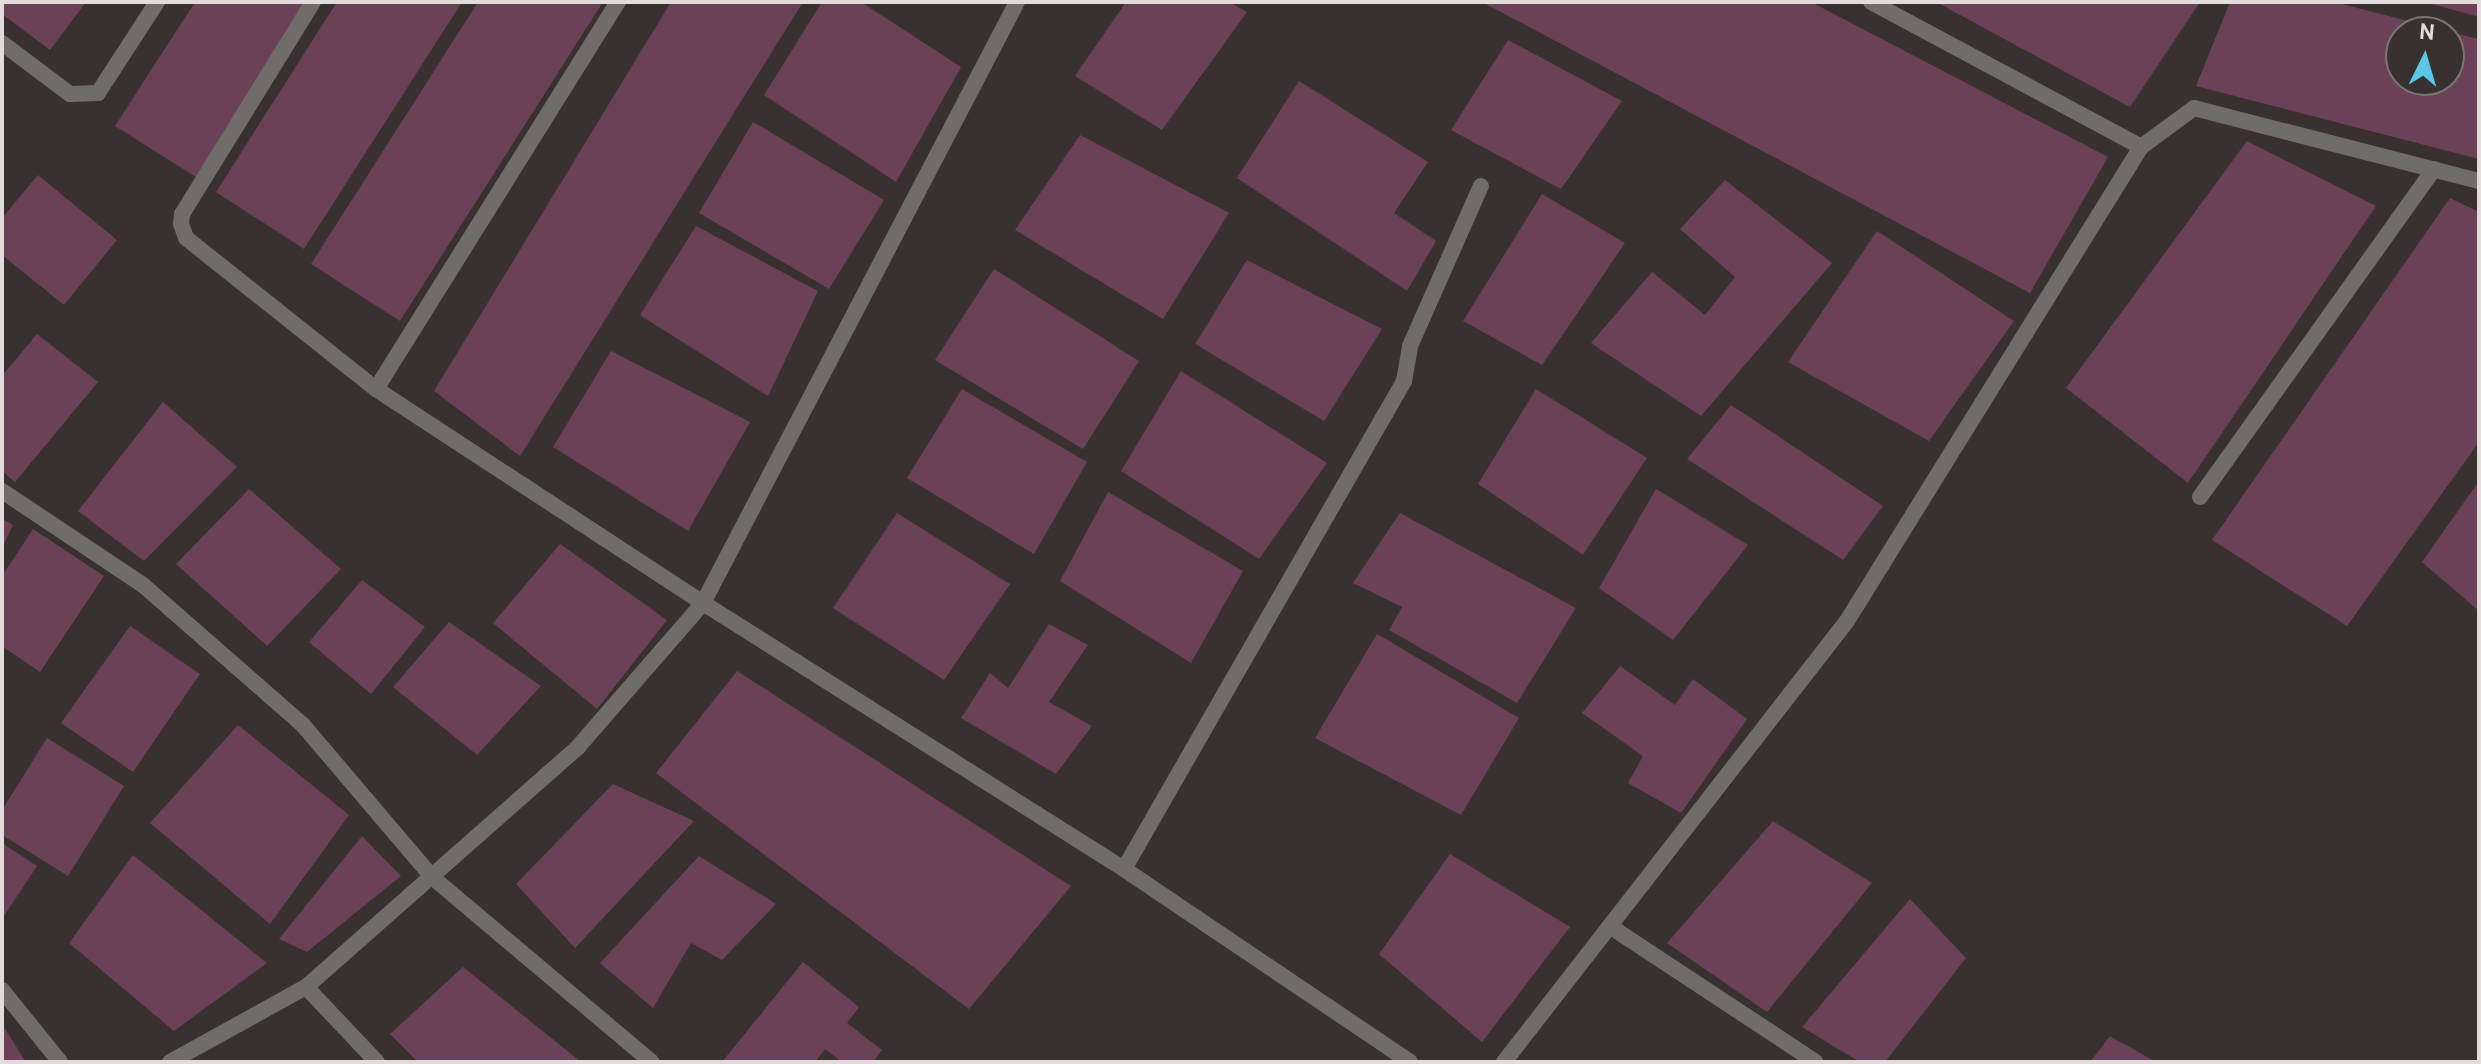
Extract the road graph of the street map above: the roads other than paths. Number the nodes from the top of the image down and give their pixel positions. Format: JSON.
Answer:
{"nodes":[{"id":1,"x":157,"y":2,"type":"edge"},
{"id":2,"x":313,"y":2,"type":"edge"},
{"id":3,"x":618,"y":2,"type":"edge"},
{"id":4,"x":1017,"y":2,"type":"edge"},
{"id":5,"x":1871,"y":2,"type":"edge"},
{"id":6,"x":2,"y":43,"type":"edge"},
{"id":7,"x":2141,"y":147,"type":"junction"},
{"id":8,"x":2434,"y":169,"type":"junction"},
{"id":9,"x":2479,"y":181,"type":"edge"},
{"id":10,"x":1481,"y":186,"type":"dead end"},
{"id":11,"x":376,"y":389,"type":"junction"},
{"id":12,"x":2,"y":491,"type":"edge"},
{"id":13,"x":2200,"y":497,"type":"dead end"},
{"id":14,"x":703,"y":603,"type":"junction"},
{"id":15,"x":1124,"y":869,"type":"junction"},
{"id":16,"x":432,"y":877,"type":"junction"},
{"id":17,"x":1611,"y":927,"type":"junction"},
{"id":18,"x":306,"y":987,"type":"junction"},
{"id":19,"x":2,"y":990,"type":"edge"},
{"id":20,"x":60,"y":1062,"type":"edge"},
{"id":21,"x":170,"y":1062,"type":"edge"},
{"id":22,"x":377,"y":1062,"type":"edge"},
{"id":23,"x":652,"y":1062,"type":"edge"},
{"id":24,"x":1410,"y":1062,"type":"edge"},
{"id":25,"x":1504,"y":1062,"type":"edge"},
{"id":26,"x":1816,"y":1062,"type":"edge"}],
"edges":[{"from":1,"to":6,"type":"street"},
{"from":2,"to":11,"type":"street"},
{"from":3,"to":11,"type":"street"},
{"from":4,"to":14,"type":"street"},
{"from":5,"to":7,"type":"street"},
{"from":7,"to":8,"type":"street"},
{"from":7,"to":17,"type":"street"},
{"from":8,"to":9,"type":"street"},
{"from":8,"to":13,"type":"street"},
{"from":10,"to":15,"type":"street"},
{"from":11,"to":14,"type":"street"},
{"from":12,"to":16,"type":"street"},
{"from":14,"to":15,"type":"street"},
{"from":14,"to":16,"type":"street"},
{"from":15,"to":24,"type":"street"},
{"from":16,"to":18,"type":"street"},
{"from":16,"to":23,"type":"street"},
{"from":17,"to":25,"type":"street"},
{"from":17,"to":26,"type":"street"},
{"from":18,"to":21,"type":"street"},
{"from":18,"to":22,"type":"street"},
{"from":19,"to":20,"type":"street"}]}
